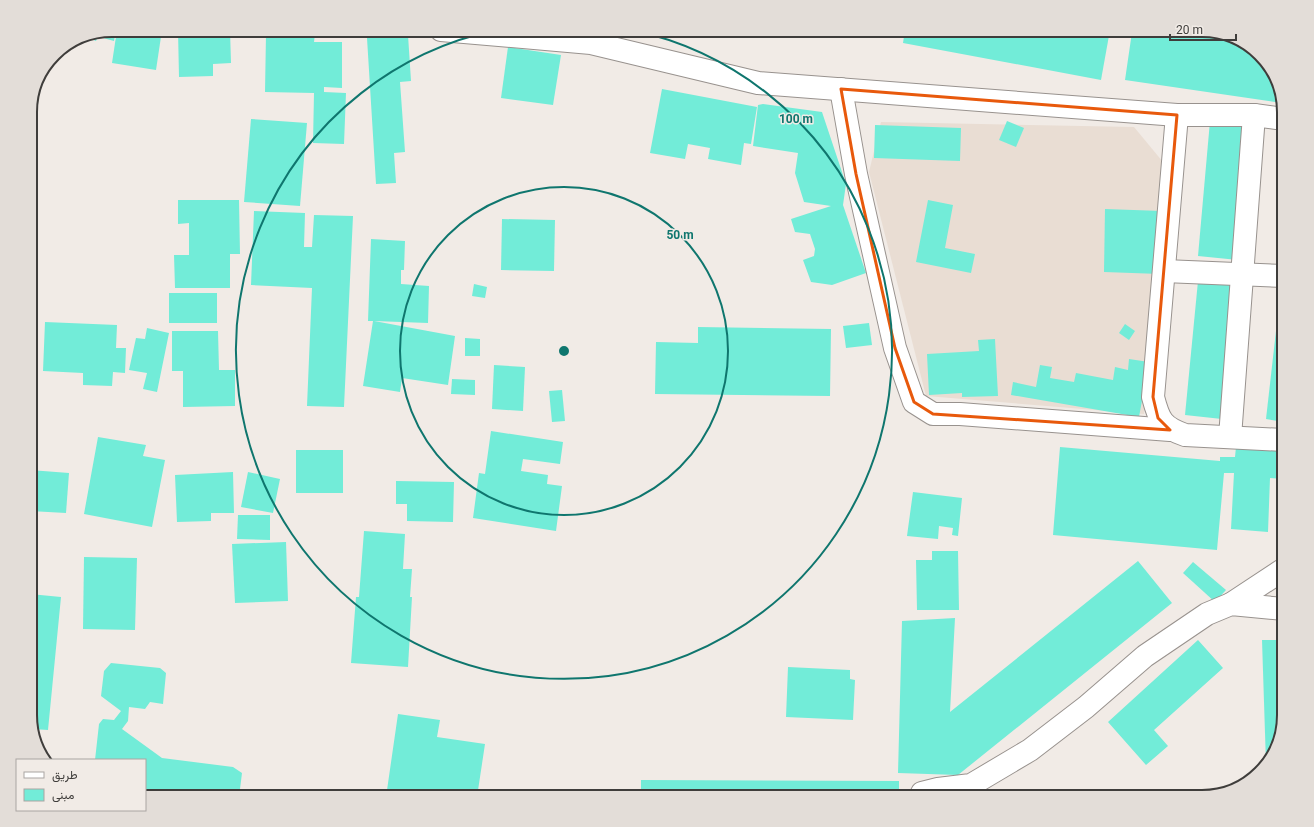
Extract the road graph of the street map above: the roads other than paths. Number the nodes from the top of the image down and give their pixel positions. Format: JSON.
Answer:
{"nodes":[{"id":1,"x":522,"y":37,"type":"edge"},
{"id":2,"x":841,"y":89,"type":"junction"},
{"id":3,"x":1177,"y":115,"type":"junction"},
{"id":4,"x":1254,"y":115,"type":"junction"},
{"id":5,"x":1277,"y":118,"type":"edge"},
{"id":6,"x":1164,"y":271,"type":"junction"},
{"id":7,"x":1243,"y":275,"type":"junction"},
{"id":8,"x":1277,"y":276,"type":"edge"},
{"id":9,"x":1170,"y":430,"type":"junction"},
{"id":10,"x":1230,"y":437,"type":"junction"},
{"id":11,"x":1277,"y":440,"type":"edge"},
{"id":12,"x":1277,"y":574,"type":"edge"},
{"id":13,"x":1231,"y":604,"type":"junction"},
{"id":14,"x":1277,"y":608,"type":"edge"},
{"id":15,"x":934,"y":790,"type":"edge"},
{"id":16,"x":953,"y":790,"type":"edge"},
{"id":17,"x":970,"y":790,"type":"edge"}],
"edges":[{"from":1,"to":2,"type":"street"},
{"from":2,"to":3,"type":"street"},
{"from":2,"to":9,"type":"street"},
{"from":3,"to":4,"type":"street"},
{"from":3,"to":6,"type":"street"},
{"from":4,"to":5,"type":"street"},
{"from":4,"to":7,"type":"street"},
{"from":6,"to":7,"type":"street"},
{"from":6,"to":9,"type":"street"},
{"from":7,"to":8,"type":"street"},
{"from":7,"to":10,"type":"street"},
{"from":9,"to":10,"type":"street"},
{"from":10,"to":11,"type":"street"},
{"from":12,"to":13,"type":"street"},
{"from":13,"to":14,"type":"street"},
{"from":13,"to":17,"type":"street"},
{"from":15,"to":16,"type":"street"}]}
